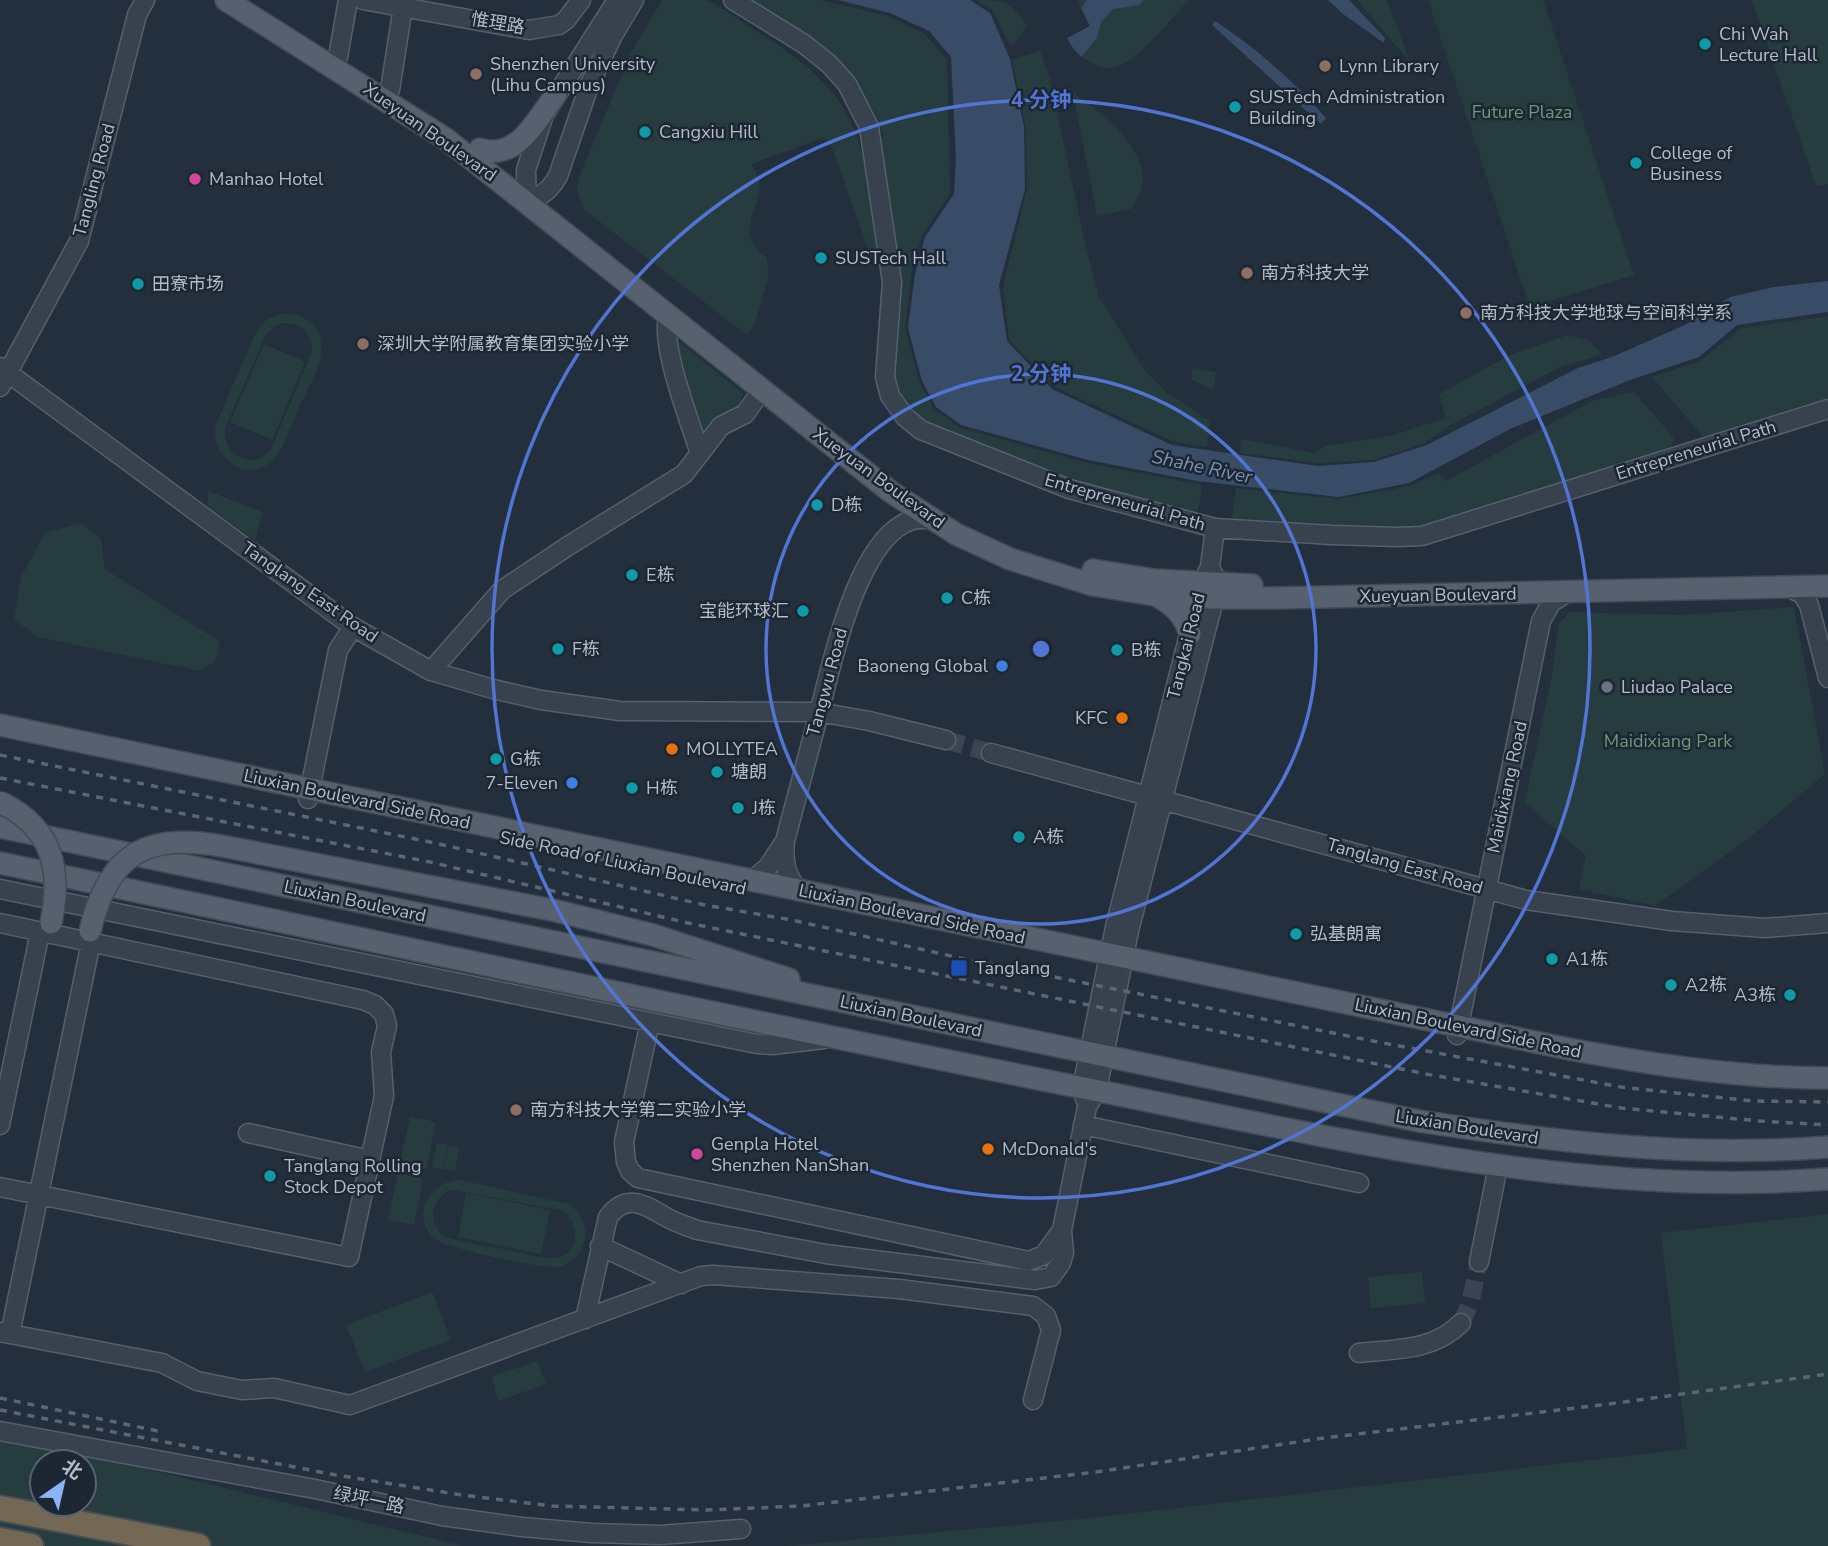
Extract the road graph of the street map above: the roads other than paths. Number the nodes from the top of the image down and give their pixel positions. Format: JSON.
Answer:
{"nodes":[{"id":1,"x":145,"y":0,"type":"edge"},
{"id":2,"x":226,"y":0,"type":"edge"},
{"id":3,"x":248,"y":0,"type":"edge"},
{"id":4,"x":348,"y":0,"type":"edge"},
{"id":5,"x":363,"y":0,"type":"edge"},
{"id":6,"x":581,"y":0,"type":"edge"},
{"id":7,"x":617,"y":0,"type":"edge"},
{"id":8,"x":634,"y":0,"type":"edge"},
{"id":9,"x":733,"y":0,"type":"edge"},
{"id":10,"x":403,"y":6,"type":"junction"},
{"id":11,"x":338,"y":57,"type":"junction"},
{"id":12,"x":390,"y":90,"type":"junction"},
{"id":13,"x":556,"y":94,"type":"junction"},
{"id":14,"x":480,"y":149,"type":"junction"},
{"id":15,"x":531,"y":194,"type":"junction"},
{"id":16,"x":669,"y":315,"type":"junction"},
{"id":17,"x":3,"y":376,"type":"edge"},
{"id":18,"x":762,"y":390,"type":"junction"},
{"id":19,"x":1828,"y":409,"type":"edge"},
{"id":20,"x":700,"y":454,"type":"junction"},
{"id":21,"x":891,"y":492,"type":"junction"},
{"id":22,"x":933,"y":520,"type":"junction"},
{"id":23,"x":1215,"y":528,"type":"junction"},
{"id":24,"x":891,"y":531,"type":"junction"},
{"id":25,"x":1826,"y":581,"type":"edge"},
{"id":26,"x":1209,"y":586,"type":"junction"},
{"id":27,"x":1788,"y":587,"type":"junction"},
{"id":28,"x":1567,"y":592,"type":"junction"},
{"id":29,"x":1518,"y":593,"type":"junction"},
{"id":30,"x":1157,"y":596,"type":"junction"},
{"id":31,"x":1809,"y":605,"type":"junction"},
{"id":32,"x":1541,"y":621,"type":"junction"},
{"id":33,"x":353,"y":627,"type":"junction"},
{"id":34,"x":1190,"y":634,"type":"junction"},
{"id":35,"x":431,"y":671,"type":"junction"},
{"id":36,"x":1828,"y":678,"type":"edge"},
{"id":37,"x":819,"y":712,"type":"junction"},
{"id":38,"x":0,"y":725,"type":"edge"},
{"id":39,"x":0,"y":736,"type":"edge"},
{"id":40,"x":946,"y":740,"type":"tunnel mouth"},
{"id":41,"x":991,"y":753,"type":"tunnel mouth"},
{"id":42,"x":309,"y":794,"type":"junction"},
{"id":43,"x":1156,"y":797,"type":"junction"},
{"id":44,"x":0,"y":802,"type":"edge"},
{"id":45,"x":0,"y":827,"type":"edge"},
{"id":46,"x":785,"y":841,"type":"junction"},
{"id":47,"x":0,"y":863,"type":"edge"},
{"id":48,"x":751,"y":880,"type":"junction"},
{"id":49,"x":0,"y":889,"type":"edge"},
{"id":50,"x":1487,"y":889,"type":"junction"},
{"id":51,"x":800,"y":891,"type":"junction"},
{"id":52,"x":0,"y":923,"type":"edge"},
{"id":53,"x":1828,"y":923,"type":"edge"},
{"id":54,"x":47,"y":929,"type":"junction"},
{"id":55,"x":90,"y":938,"type":"junction"},
{"id":56,"x":1116,"y":960,"type":"junction"},
{"id":57,"x":908,"y":1016,"type":"junction"},
{"id":58,"x":650,"y":1022,"type":"junction"},
{"id":59,"x":1458,"y":1031,"type":"junction"},
{"id":60,"x":836,"y":1037,"type":"junction"},
{"id":61,"x":1096,"y":1055,"type":"junction"},
{"id":62,"x":1828,"y":1078,"type":"edge"},
{"id":63,"x":1828,"y":1087,"type":"edge"},
{"id":64,"x":1088,"y":1095,"type":"junction"},
{"id":65,"x":0,"y":1125,"type":"edge"},
{"id":66,"x":1083,"y":1125,"type":"junction"},
{"id":67,"x":248,"y":1133,"type":"dead end"},
{"id":68,"x":1828,"y":1147,"type":"edge"},
{"id":69,"x":370,"y":1160,"type":"junction"},
{"id":70,"x":1498,"y":1166,"type":"junction"},
{"id":71,"x":1828,"y":1179,"type":"edge"},
{"id":72,"x":1359,"y":1183,"type":"dead end"},
{"id":73,"x":0,"y":1187,"type":"edge"},
{"id":74,"x":39,"y":1195,"type":"junction"},
{"id":75,"x":1062,"y":1230,"type":"junction"},
{"id":76,"x":600,"y":1246,"type":"junction"},
{"id":77,"x":1479,"y":1262,"type":"tunnel mouth"},
{"id":78,"x":681,"y":1284,"type":"junction"},
{"id":79,"x":585,"y":1319,"type":"junction"},
{"id":80,"x":1461,"y":1323,"type":"tunnel mouth"},
{"id":81,"x":5,"y":1333,"type":"edge"},
{"id":82,"x":1359,"y":1353,"type":"dead end"},
{"id":83,"x":1033,"y":1400,"type":"dead end"},
{"id":84,"x":0,"y":1431,"type":"edge"},
{"id":85,"x":0,"y":1508,"type":"edge"},
{"id":86,"x":741,"y":1528,"type":"dead end"},
{"id":87,"x":0,"y":1540,"type":"edge"},
{"id":88,"x":31,"y":1546,"type":"edge"},
{"id":89,"x":198,"y":1546,"type":"edge"}],
"edges":[{"from":1,"to":17,"type":"street","name":"Tangling Road"},
{"from":2,"to":15,"type":"main road","name":"Xueyuan Boulevard"},
{"from":3,"to":11,"type":"main road","name":"Xueyuan Boulevard"},
{"from":4,"to":11,"type":"street"},
{"from":5,"to":10,"type":"street","name":"惟理路"},
{"from":6,"to":10,"type":"street","name":"惟理路"},
{"from":7,"to":13,"type":"street"},
{"from":8,"to":15,"type":"street"},
{"from":9,"to":23,"type":"street","name":"Entrepreneurial Path"},
{"from":10,"to":12,"type":"street"},
{"from":11,"to":12,"type":"main road","name":"Xueyuan Boulevard"},
{"from":12,"to":14,"type":"main road","name":"Xueyuan Boulevard"},
{"from":13,"to":14,"type":"main road"},
{"from":13,"to":15,"type":"street"},
{"from":14,"to":15,"type":"main road","name":"Xueyuan Boulevard"},
{"from":15,"to":16,"type":"main road","name":"Xueyuan Boulevard"},
{"from":15,"to":26,"type":"main road","name":"Xueyuan Boulevard"},
{"from":16,"to":18,"type":"main road","name":"Xueyuan Boulevard"},
{"from":16,"to":20,"type":"street"},
{"from":17,"to":33,"type":"street","name":"Tanglang East Road"},
{"from":18,"to":20,"type":"street"},
{"from":18,"to":21,"type":"main road","name":"Xueyuan Boulevard"},
{"from":19,"to":23,"type":"street","name":"Entrepreneurial Path"},
{"from":20,"to":35,"type":"street"},
{"from":21,"to":22,"type":"main road","name":"Xueyuan Boulevard"},
{"from":21,"to":24,"type":"street"},
{"from":22,"to":24,"type":"street"},
{"from":22,"to":30,"type":"main road","name":"Xueyuan Boulevard"},
{"from":23,"to":26,"type":"street"},
{"from":24,"to":37,"type":"street","name":"Tangwu Road"},
{"from":25,"to":26,"type":"main road","name":"Xueyuan Boulevard"},
{"from":25,"to":27,"type":"main road","name":"Xueyuan Boulevard"},
{"from":25,"to":31,"type":"street"},
{"from":26,"to":29,"type":"main road","name":"Xueyuan Boulevard"},
{"from":26,"to":30,"type":"main road","name":"Xueyuan Boulevard"},
{"from":26,"to":34,"type":"street","name":"Tangkai Road"},
{"from":26,"to":43,"type":"street","name":"Tangkai Road"},
{"from":27,"to":28,"type":"main road","name":"Xueyuan Boulevard"},
{"from":27,"to":31,"type":"street"},
{"from":28,"to":29,"type":"main road","name":"Xueyuan Boulevard"},
{"from":28,"to":32,"type":"street","name":"Maidixiang Road"},
{"from":29,"to":32,"type":"street"},
{"from":30,"to":34,"type":"main road"},
{"from":31,"to":36,"type":"street"},
{"from":32,"to":50,"type":"street","name":"Maidixiang Road"},
{"from":33,"to":35,"type":"street","name":"Tanglang East Road"},
{"from":33,"to":42,"type":"street"},
{"from":34,"to":43,"type":"street","name":"Tangkai Road"},
{"from":35,"to":37,"type":"street","name":"Tanglang East Road"},
{"from":37,"to":40,"type":"street","name":"Tanglang East Road"},
{"from":37,"to":46,"type":"street","name":"Tangwu Road"},
{"from":38,"to":42,"type":"main road","name":"Liuxian Boulevard Side Road"},
{"from":39,"to":42,"type":"main road","name":"Side Road of Liuxian Boulevard"},
{"from":41,"to":43,"type":"street","name":"Tanglang East Road"},
{"from":42,"to":48,"type":"main road","name":"Liuxian Boulevard Side Road"},
{"from":42,"to":56,"type":"main road","name":"Side Road of Liuxian Boulevard"},
{"from":43,"to":50,"type":"street","name":"Tanglang East Road"},
{"from":43,"to":56,"type":"street","name":"Tangkai Road"},
{"from":44,"to":54,"type":"main road","bridge":true},
{"from":45,"to":57,"type":"main road","name":"Liuxian Boulevard"},
{"from":46,"to":48,"type":"street","name":"Tangwu Road"},
{"from":46,"to":51,"type":"street","name":"Tangwu Road"},
{"from":47,"to":60,"type":"main road","name":"Liuxian Boulevard"},
{"from":48,"to":51,"type":"main road","name":"Liuxian Boulevard Side Road"},
{"from":49,"to":58,"type":"street"},
{"from":50,"to":53,"type":"street","name":"Tanglang East Road"},
{"from":50,"to":59,"type":"street","name":"Maidixiang Road"},
{"from":51,"to":56,"type":"main road","name":"Liuxian Boulevard Side Road"},
{"from":52,"to":54,"type":"street"},
{"from":54,"to":55,"type":"street"},
{"from":54,"to":65,"type":"street"},
{"from":55,"to":57,"type":"main road","bridge":true},
{"from":55,"to":69,"type":"street"},
{"from":55,"to":74,"type":"street"},
{"from":56,"to":59,"type":"main road","name":"Liuxian Boulevard Side Road"},
{"from":56,"to":61,"type":"street","name":"Tangkai Road"},
{"from":57,"to":61,"type":"main road","name":"Liuxian Boulevard"},
{"from":58,"to":60,"type":"street"},
{"from":58,"to":75,"type":"street"},
{"from":59,"to":62,"type":"main road","name":"Liuxian Boulevard Side Road"},
{"from":59,"to":63,"type":"main road","name":"Liuxian Boulevard Side Road"},
{"from":60,"to":64,"type":"main road","name":"Liuxian Boulevard"},
{"from":61,"to":64,"type":"street","name":"Tangkai Road"},
{"from":61,"to":68,"type":"main road","name":"Liuxian Boulevard"},
{"from":64,"to":66,"type":"street","name":"Tangkai Road"},
{"from":64,"to":70,"type":"main road","name":"Liuxian Boulevard"},
{"from":66,"to":72,"type":"street"},
{"from":66,"to":75,"type":"street","name":"Tangkai Road"},
{"from":67,"to":69,"type":"street"},
{"from":69,"to":74,"type":"street"},
{"from":70,"to":71,"type":"main road","name":"Liuxian Boulevard"},
{"from":70,"to":77,"type":"street"},
{"from":73,"to":74,"type":"street"},
{"from":74,"to":81,"type":"street"},
{"from":75,"to":76,"type":"street","name":"Tangkai Road"},
{"from":76,"to":78,"type":"street"},
{"from":76,"to":79,"type":"street"},
{"from":78,"to":79,"type":"street"},
{"from":78,"to":83,"type":"street"},
{"from":79,"to":81,"type":"street"},
{"from":80,"to":82,"type":"street"},
{"from":84,"to":86,"type":"street","name":"绿坪一路"},
{"from":85,"to":89,"type":"highway"},
{"from":87,"to":88,"type":"highway"}]}
